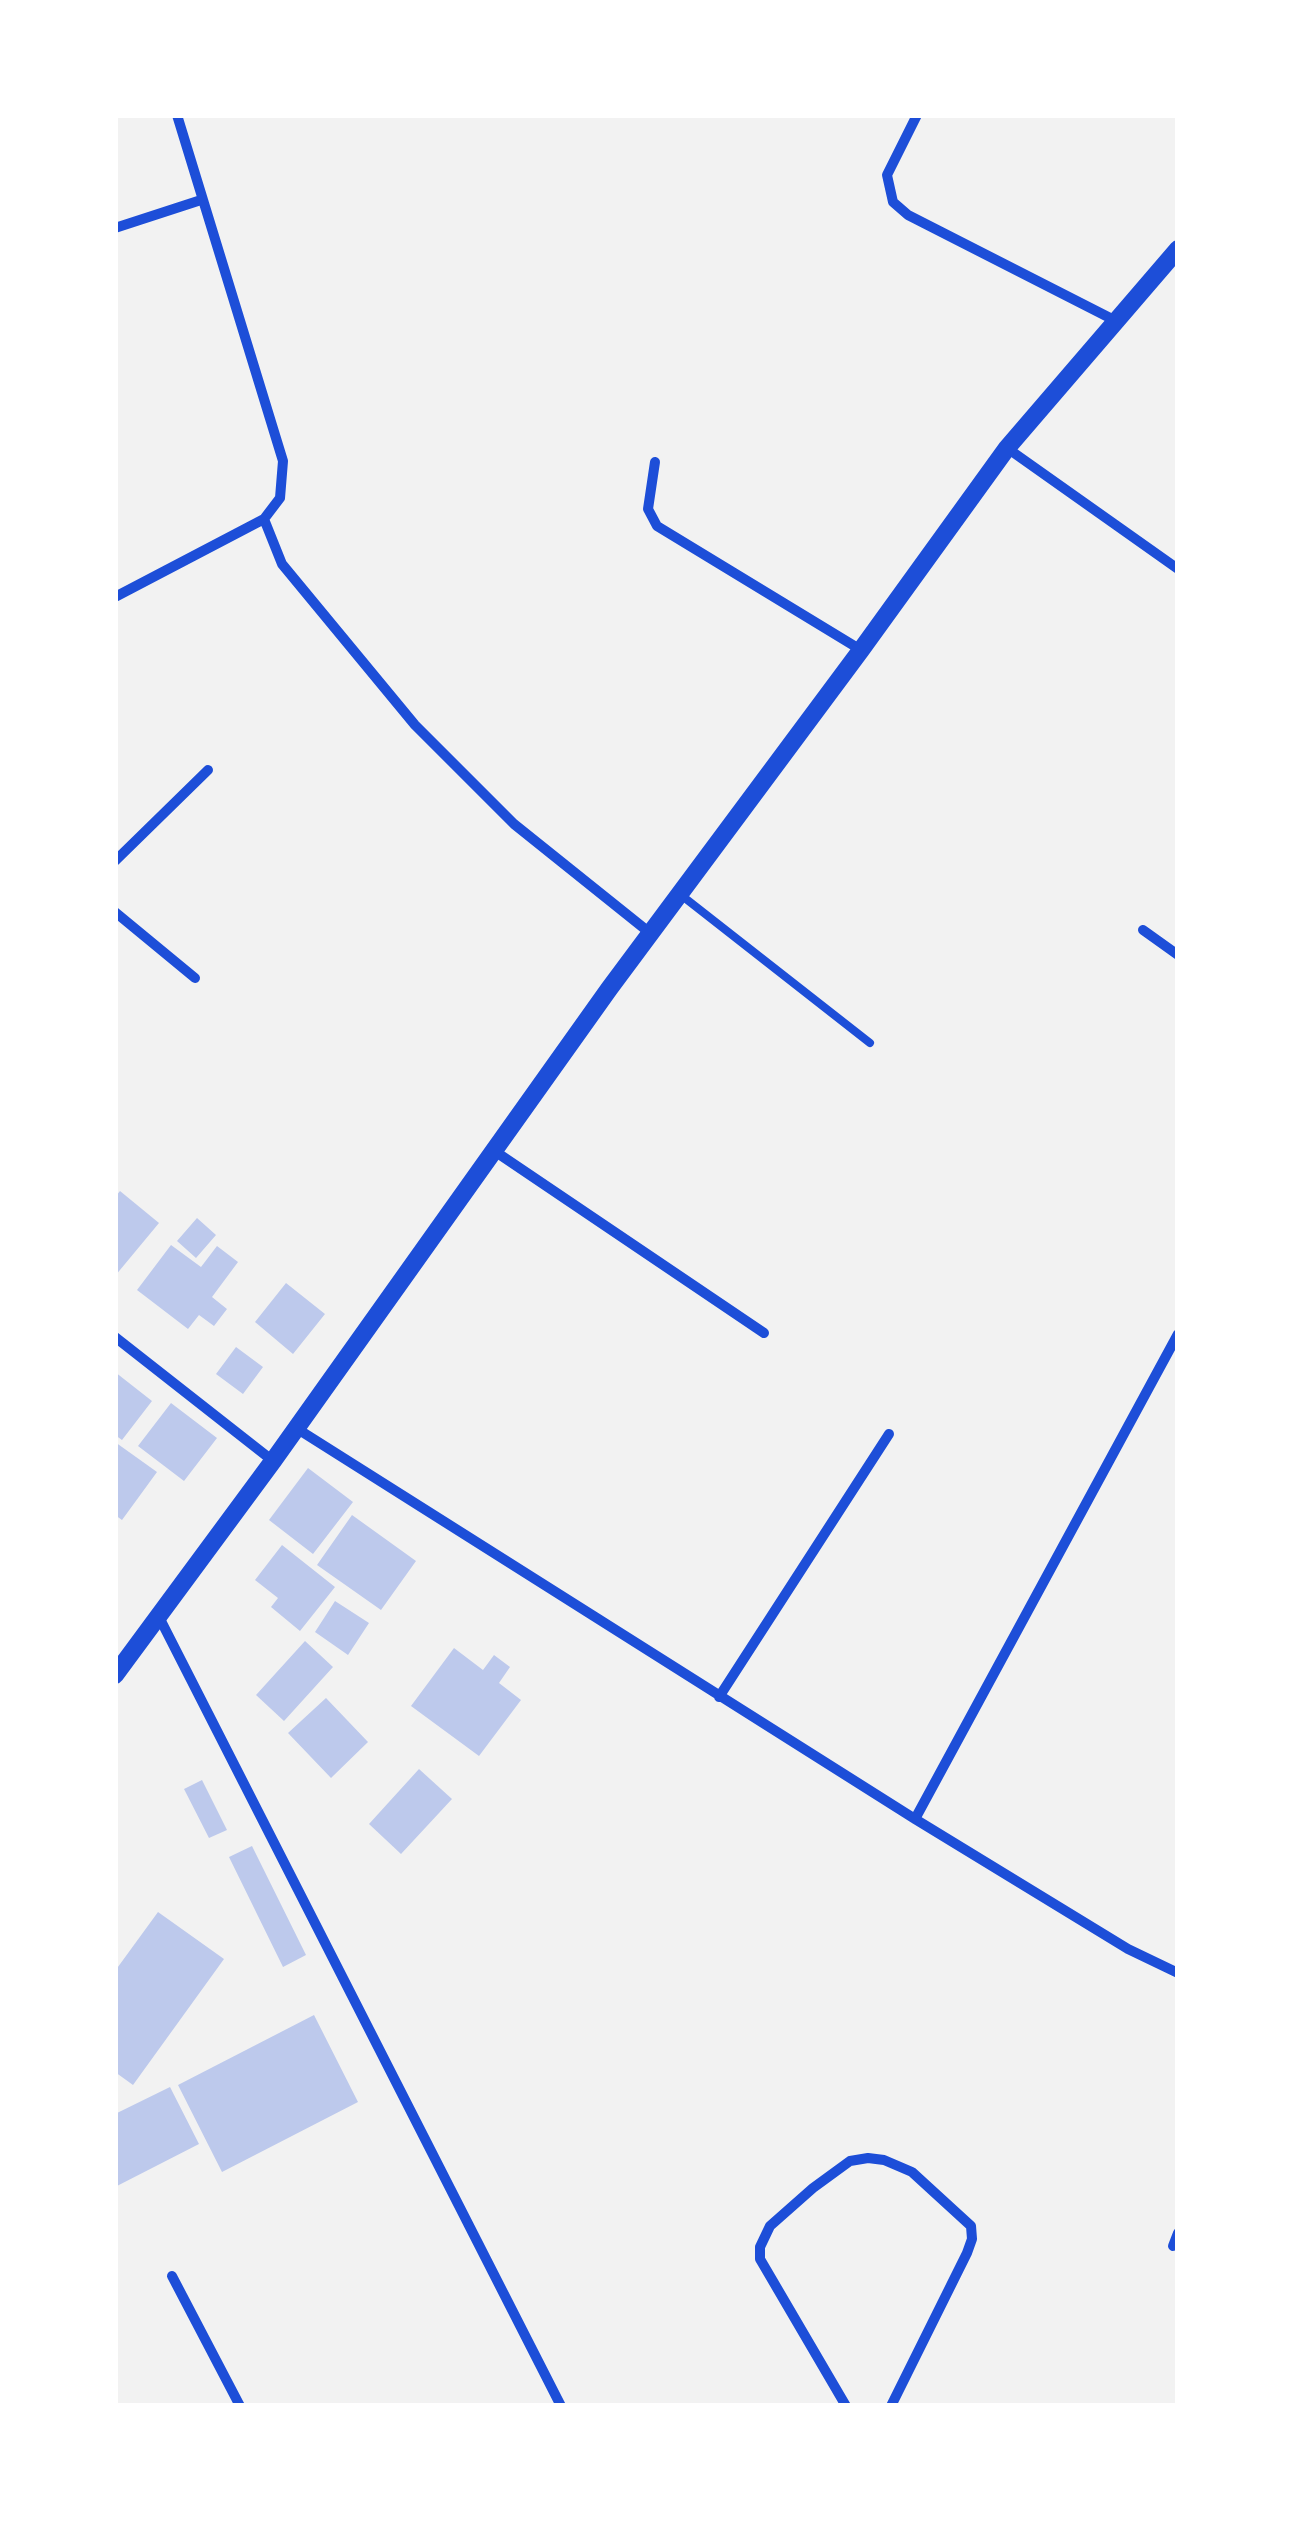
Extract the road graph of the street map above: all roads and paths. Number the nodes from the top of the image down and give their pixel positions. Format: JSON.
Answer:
{"nodes":[{"id":1,"x":177,"y":115,"type":"edge"},
{"id":2,"x":917,"y":115,"type":"edge"},
{"id":3,"x":201,"y":200,"type":"junction"},
{"id":4,"x":115,"y":228,"type":"edge"},
{"id":5,"x":1178,"y":249,"type":"edge"},
{"id":6,"x":1116,"y":322,"type":"junction"},
{"id":7,"x":1007,"y":448,"type":"junction"},
{"id":8,"x":655,"y":462,"type":"dead end"},
{"id":9,"x":264,"y":519,"type":"junction"},
{"id":10,"x":1178,"y":569,"type":"edge"},
{"id":11,"x":115,"y":597,"type":"edge"},
{"id":12,"x":862,"y":650,"type":"junction"},
{"id":13,"x":208,"y":770,"type":"dead end"},
{"id":14,"x":115,"y":860,"type":"edge"},
{"id":15,"x":681,"y":895,"type":"junction"},
{"id":16,"x":115,"y":912,"type":"edge"},
{"id":17,"x":1143,"y":930,"type":"dead end"},
{"id":18,"x":650,"y":933,"type":"junction"},
{"id":19,"x":1178,"y":955,"type":"edge"},
{"id":20,"x":195,"y":978,"type":"dead end"},
{"id":21,"x":870,"y":1043,"type":"dead end"},
{"id":22,"x":493,"y":1150,"type":"junction"},
{"id":23,"x":764,"y":1333,"type":"dead end"},
{"id":24,"x":1178,"y":1334,"type":"edge"},
{"id":25,"x":115,"y":1338,"type":"edge"},
{"id":26,"x":295,"y":1428,"type":"junction"},
{"id":27,"x":890,"y":1434,"type":"dead end"},
{"id":28,"x":273,"y":1460,"type":"junction"},
{"id":29,"x":158,"y":1616,"type":"junction"},
{"id":30,"x":115,"y":1675,"type":"edge"},
{"id":31,"x":719,"y":1697,"type":"junction"},
{"id":32,"x":916,"y":1820,"type":"junction"},
{"id":33,"x":1178,"y":1974,"type":"edge"},
{"id":34,"x":1178,"y":2233,"type":"edge"},
{"id":35,"x":1173,"y":2246,"type":"dead end"},
{"id":36,"x":172,"y":2276,"type":"dead end"},
{"id":37,"x":240,"y":2406,"type":"edge"},
{"id":38,"x":561,"y":2406,"type":"edge"},
{"id":39,"x":846,"y":2406,"type":"edge"},
{"id":40,"x":891,"y":2406,"type":"edge"}],
"edges":[{"from":1,"to":3,"type":"street"},
{"from":2,"to":6,"type":"street"},
{"from":3,"to":4,"type":"street"},
{"from":3,"to":9,"type":"street"},
{"from":5,"to":6,"type":"street"},
{"from":6,"to":7,"type":"street"},
{"from":7,"to":10,"type":"street"},
{"from":7,"to":12,"type":"street"},
{"from":8,"to":12,"type":"street"},
{"from":9,"to":11,"type":"street"},
{"from":9,"to":18,"type":"street"},
{"from":12,"to":15,"type":"street"},
{"from":13,"to":14,"type":"street"},
{"from":15,"to":18,"type":"street"},
{"from":15,"to":21,"type":"lane"},
{"from":16,"to":20,"type":"street"},
{"from":17,"to":19,"type":"street"},
{"from":18,"to":22,"type":"street"},
{"from":22,"to":23,"type":"street"},
{"from":22,"to":26,"type":"street"},
{"from":24,"to":32,"type":"street"},
{"from":25,"to":28,"type":"street"},
{"from":26,"to":28,"type":"street"},
{"from":26,"to":31,"type":"street"},
{"from":27,"to":31,"type":"street"},
{"from":28,"to":29,"type":"street"},
{"from":29,"to":30,"type":"street"},
{"from":29,"to":38,"type":"street"},
{"from":31,"to":32,"type":"street"},
{"from":32,"to":33,"type":"street"},
{"from":34,"to":35,"type":"street"},
{"from":36,"to":37,"type":"street"},
{"from":39,"to":40,"type":"street"}]}
